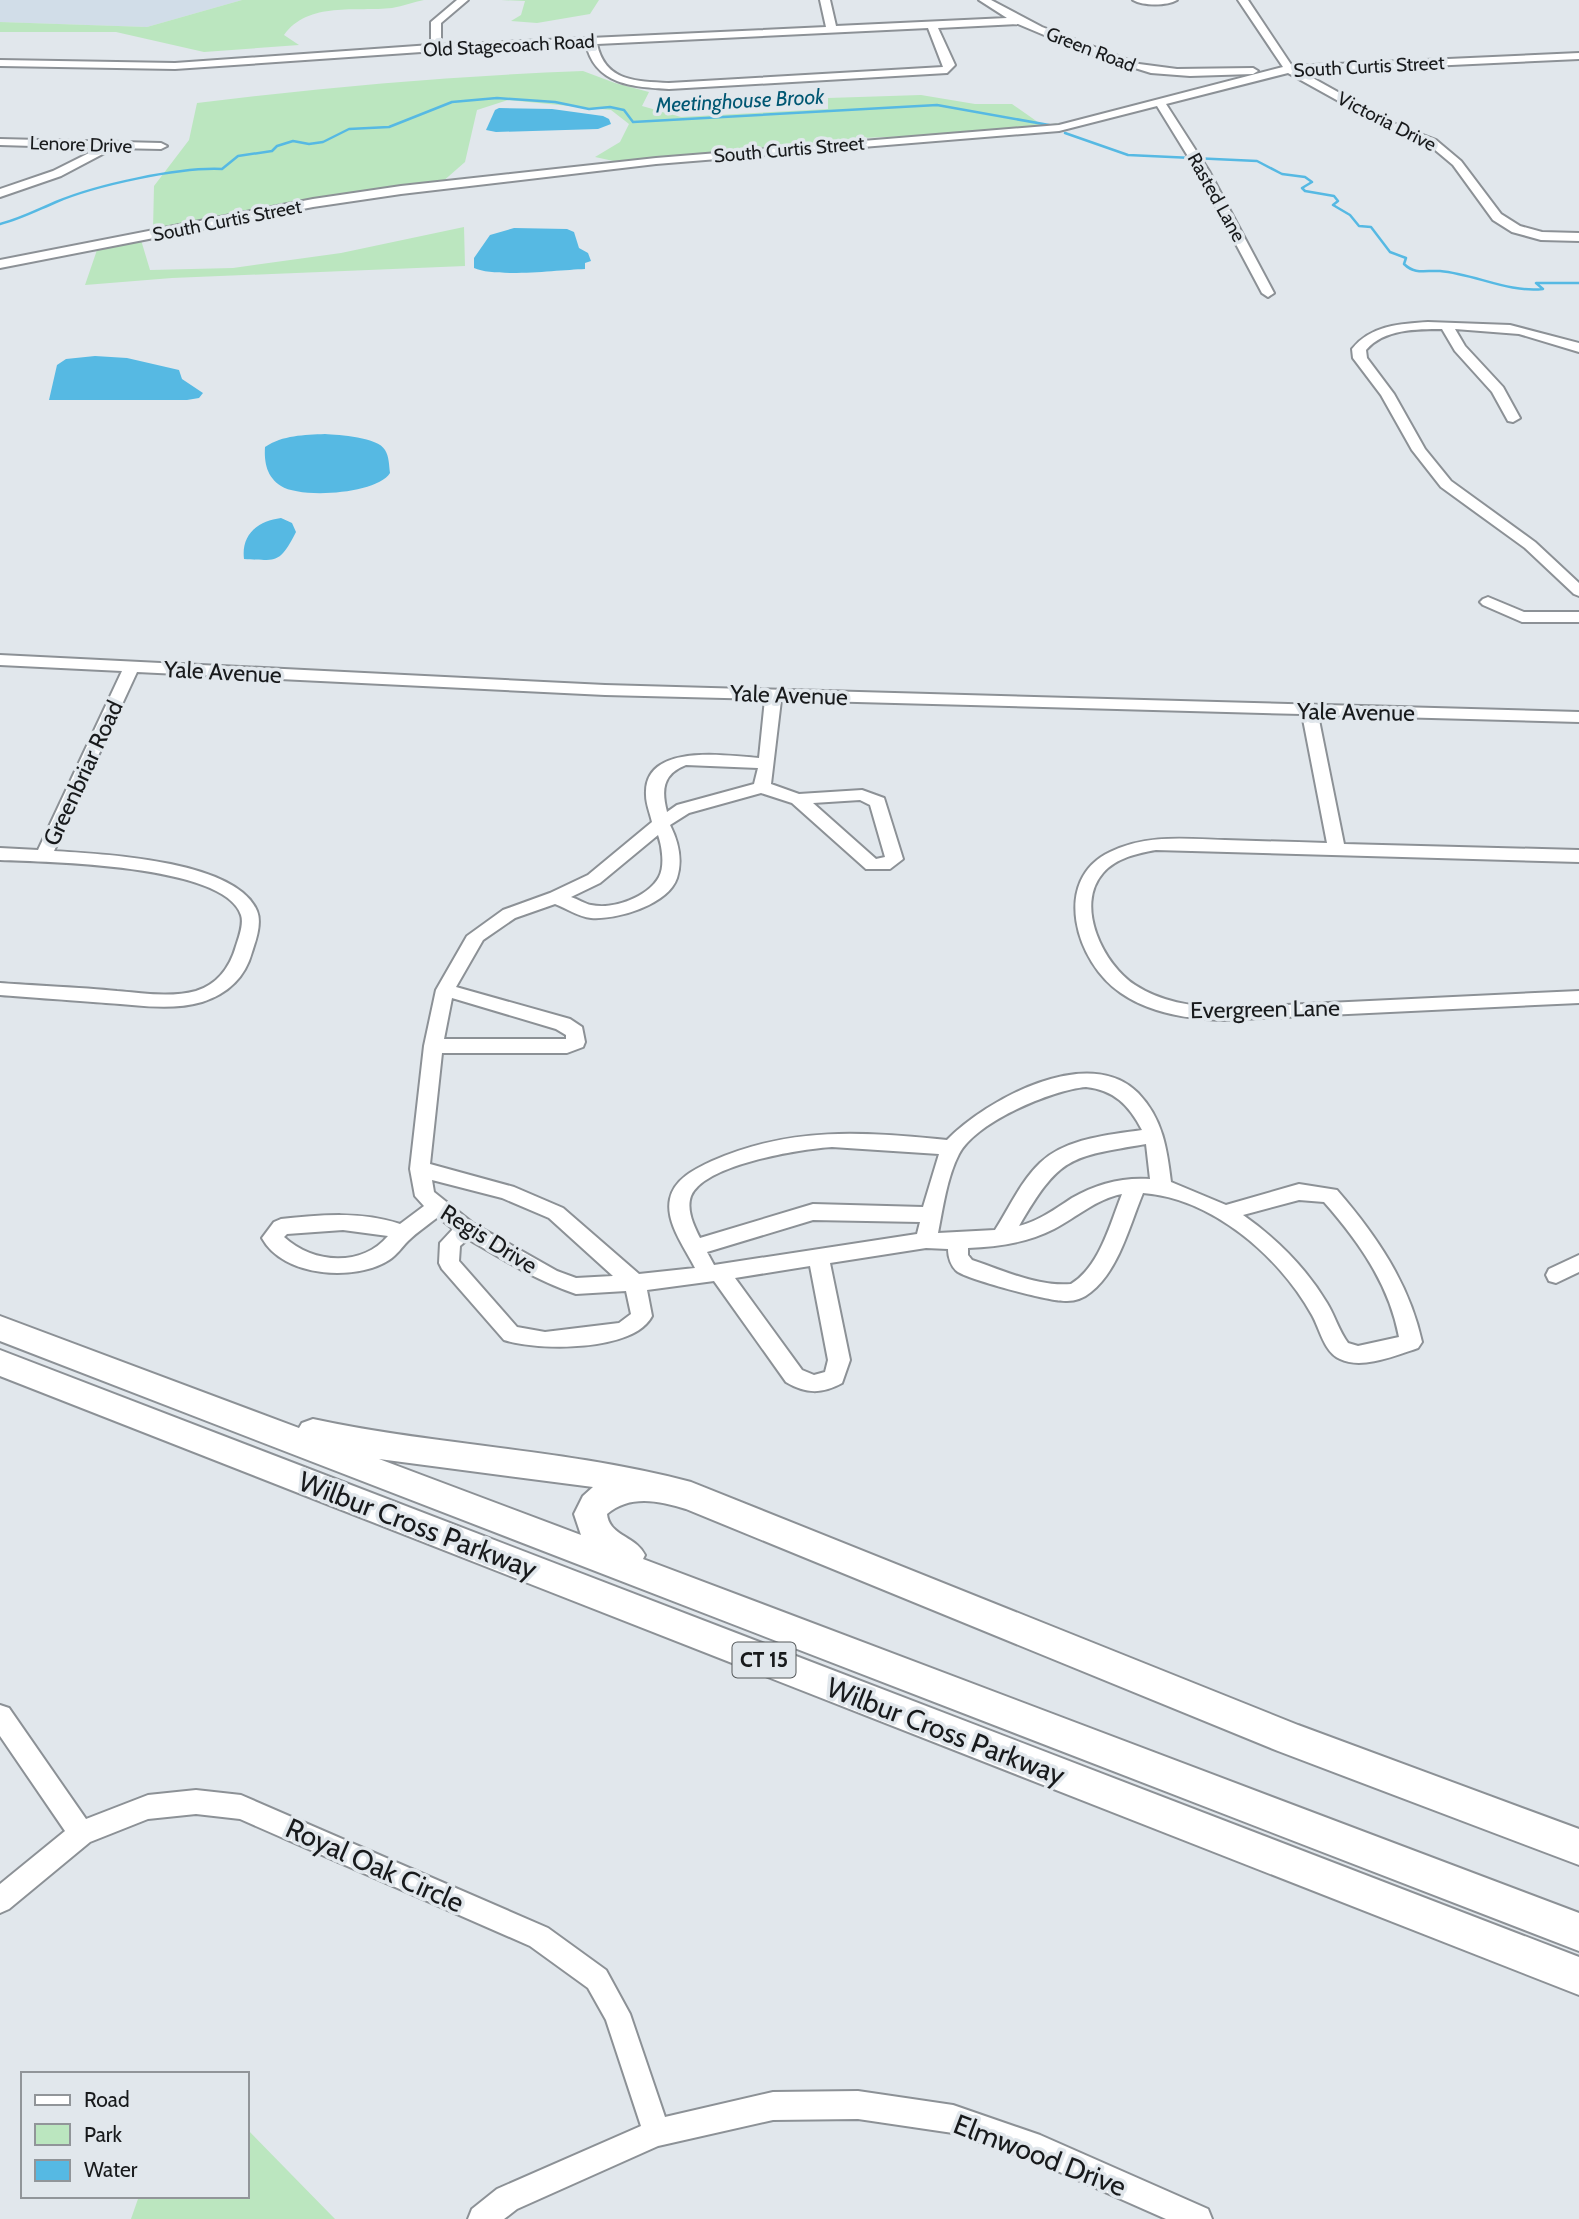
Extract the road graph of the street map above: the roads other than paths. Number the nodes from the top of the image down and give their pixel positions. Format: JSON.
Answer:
{"nodes":[{"id":1,"x":463,"y":0,"type":"edge"},
{"id":2,"x":825,"y":0,"type":"edge"},
{"id":3,"x":984,"y":0,"type":"edge"},
{"id":4,"x":1138,"y":0,"type":"edge"},
{"id":5,"x":1243,"y":0,"type":"edge"},
{"id":6,"x":1167,"y":1,"type":"edge"},
{"id":7,"x":1018,"y":21,"type":"junction"},
{"id":8,"x":932,"y":25,"type":"junction"},
{"id":9,"x":832,"y":30,"type":"junction"},
{"id":10,"x":591,"y":41,"type":"junction"},
{"id":11,"x":436,"y":48,"type":"junction"},
{"id":12,"x":1579,"y":56,"type":"edge"},
{"id":13,"x":0,"y":63,"type":"edge"},
{"id":14,"x":1289,"y":69,"type":"junction"},
{"id":15,"x":1161,"y":104,"type":"junction"},
{"id":16,"x":0,"y":142,"type":"edge"},
{"id":17,"x":111,"y":145,"type":"junction"},
{"id":18,"x":161,"y":146,"type":"dead end"},
{"id":19,"x":0,"y":192,"type":"edge"},
{"id":20,"x":1579,"y":237,"type":"edge"},
{"id":21,"x":0,"y":264,"type":"edge"},
{"id":22,"x":1268,"y":293,"type":"dead end"},
{"id":23,"x":1447,"y":327,"type":"junction"},
{"id":24,"x":1579,"y":348,"type":"edge"},
{"id":25,"x":1513,"y":418,"type":"dead end"},
{"id":26,"x":1579,"y":591,"type":"edge"},
{"id":27,"x":1488,"y":602,"type":"dead end"},
{"id":28,"x":1579,"y":617,"type":"edge"},
{"id":29,"x":0,"y":660,"type":"edge"},
{"id":30,"x":132,"y":667,"type":"junction"},
{"id":31,"x":773,"y":695,"type":"junction"},
{"id":32,"x":1309,"y":711,"type":"junction"},
{"id":33,"x":1579,"y":717,"type":"edge"},
{"id":34,"x":768,"y":763,"type":"junction"},
{"id":35,"x":762,"y":787,"type":"junction"},
{"id":36,"x":798,"y":799,"type":"junction"},
{"id":37,"x":661,"y":823,"type":"junction"},
{"id":38,"x":1336,"y":848,"type":"junction"},
{"id":39,"x":0,"y":854,"type":"edge"},
{"id":40,"x":1579,"y":856,"type":"edge"},
{"id":41,"x":43,"y":857,"type":"junction"},
{"id":42,"x":556,"y":897,"type":"junction"},
{"id":43,"x":0,"y":989,"type":"edge"},
{"id":44,"x":445,"y":990,"type":"junction"},
{"id":45,"x":1579,"y":997,"type":"edge"},
{"id":46,"x":433,"y":1045,"type":"junction"},
{"id":47,"x":1154,"y":1135,"type":"junction"},
{"id":48,"x":952,"y":1147,"type":"junction"},
{"id":49,"x":420,"y":1169,"type":"junction"},
{"id":50,"x":1136,"y":1185,"type":"junction"},
{"id":51,"x":1161,"y":1185,"type":"junction"},
{"id":52,"x":437,"y":1208,"type":"junction"},
{"id":53,"x":1224,"y":1213,"type":"junction"},
{"id":54,"x":931,"y":1215,"type":"junction"},
{"id":55,"x":467,"y":1229,"type":"junction"},
{"id":56,"x":403,"y":1233,"type":"junction"},
{"id":57,"x":1001,"y":1238,"type":"junction"},
{"id":58,"x":926,"y":1240,"type":"junction"},
{"id":59,"x":958,"y":1242,"type":"junction"},
{"id":60,"x":696,"y":1247,"type":"junction"},
{"id":61,"x":818,"y":1257,"type":"junction"},
{"id":62,"x":1579,"y":1263,"type":"edge"},
{"id":63,"x":713,"y":1273,"type":"junction"},
{"id":64,"x":1556,"y":1275,"type":"dead end"},
{"id":65,"x":635,"y":1283,"type":"junction"},
{"id":66,"x":0,"y":1328,"type":"edge"},
{"id":67,"x":0,"y":1363,"type":"edge"},
{"id":68,"x":182,"y":1397,"type":"junction"},
{"id":69,"x":651,"y":1486,"type":"junction"},
{"id":70,"x":684,"y":1589,"type":"junction"},
{"id":71,"x":0,"y":1716,"type":"edge"},
{"id":72,"x":81,"y":1833,"type":"junction"},
{"id":73,"x":1579,"y":1847,"type":"edge"},
{"id":74,"x":0,"y":1900,"type":"edge"},
{"id":75,"x":1579,"y":1932,"type":"edge"},
{"id":76,"x":1579,"y":1976,"type":"edge"},
{"id":77,"x":657,"y":2133,"type":"junction"},
{"id":78,"x":482,"y":2219,"type":"edge"},
{"id":79,"x":1198,"y":2219,"type":"edge"}],
"edges":[{"from":1,"to":11,"type":"street"},
{"from":2,"to":9,"type":"street"},
{"from":3,"to":7,"type":"street","name":"Green Road"},
{"from":4,"to":6,"type":"street"},
{"from":5,"to":14,"type":"street"},
{"from":7,"to":8,"type":"street","name":"Old Stagecoach Road"},
{"from":7,"to":14,"type":"street","name":"Green Road"},
{"from":8,"to":9,"type":"street","name":"Old Stagecoach Road"},
{"from":8,"to":10,"type":"street"},
{"from":9,"to":10,"type":"street","name":"Old Stagecoach Road"},
{"from":10,"to":11,"type":"street","name":"Old Stagecoach Road"},
{"from":11,"to":13,"type":"street","name":"Old Stagecoach Road"},
{"from":12,"to":14,"type":"street","name":"South Curtis Street"},
{"from":14,"to":15,"type":"street","name":"South Curtis Street"},
{"from":14,"to":20,"type":"street","name":"Victoria Drive"},
{"from":15,"to":21,"type":"street","name":"South Curtis Street"},
{"from":15,"to":22,"type":"street","name":"Rasted Lane"},
{"from":16,"to":17,"type":"street","name":"Lenore Drive"},
{"from":17,"to":18,"type":"street","name":"Lenore Drive"},
{"from":17,"to":19,"type":"street"},
{"from":23,"to":24,"type":"street"},
{"from":23,"to":25,"type":"street"},
{"from":23,"to":26,"type":"street"},
{"from":27,"to":28,"type":"street"},
{"from":29,"to":30,"type":"street","name":"Yale Avenue"},
{"from":30,"to":31,"type":"street","name":"Yale Avenue"},
{"from":30,"to":41,"type":"street","name":"Greenbriar Road"},
{"from":31,"to":32,"type":"street","name":"Yale Avenue"},
{"from":31,"to":34,"type":"street"},
{"from":32,"to":33,"type":"street","name":"Yale Avenue"},
{"from":32,"to":38,"type":"street"},
{"from":34,"to":35,"type":"street"},
{"from":34,"to":37,"type":"street"},
{"from":35,"to":36,"type":"street"},
{"from":35,"to":37,"type":"street","name":"Regis Drive"},
{"from":36,"to":36,"type":"street"},
{"from":37,"to":42,"type":"street","name":"Regis Drive"},
{"from":37,"to":42,"type":"street"},
{"from":38,"to":40,"type":"street","name":"Evergreen Lane"},
{"from":38,"to":45,"type":"street","name":"Evergreen Lane"},
{"from":39,"to":41,"type":"street"},
{"from":41,"to":43,"type":"street","name":"Greenbriar Road"},
{"from":42,"to":44,"type":"street","name":"Regis Drive"},
{"from":44,"to":46,"type":"street","name":"Regis Drive"},
{"from":44,"to":46,"type":"street"},
{"from":46,"to":49,"type":"street","name":"Regis Drive"},
{"from":47,"to":48,"type":"street"},
{"from":47,"to":51,"type":"street"},
{"from":47,"to":57,"type":"street"},
{"from":48,"to":54,"type":"street"},
{"from":48,"to":60,"type":"street"},
{"from":49,"to":52,"type":"street","name":"Regis Drive"},
{"from":49,"to":65,"type":"street"},
{"from":50,"to":51,"type":"street","name":"Regis Drive"},
{"from":50,"to":57,"type":"street","name":"Regis Drive"},
{"from":50,"to":59,"type":"street"},
{"from":51,"to":53,"type":"street","name":"Regis Drive"},
{"from":52,"to":55,"type":"street","name":"Regis Drive"},
{"from":52,"to":56,"type":"street"},
{"from":53,"to":53,"type":"street","name":"Regis Drive"},
{"from":54,"to":58,"type":"street"},
{"from":54,"to":60,"type":"street"},
{"from":55,"to":65,"type":"street","name":"Regis Drive"},
{"from":55,"to":65,"type":"street"},
{"from":56,"to":56,"type":"street"},
{"from":57,"to":59,"type":"street","name":"Regis Drive"},
{"from":58,"to":59,"type":"street","name":"Regis Drive"},
{"from":58,"to":61,"type":"street","name":"Regis Drive"},
{"from":60,"to":63,"type":"street"},
{"from":61,"to":63,"type":"street","name":"Regis Drive"},
{"from":61,"to":63,"type":"street"},
{"from":62,"to":64,"type":"street"},
{"from":63,"to":65,"type":"street","name":"Regis Drive"},
{"from":66,"to":68,"type":"highway","name":"Wilbur Cross Parkway","number":"CT 15"},
{"from":67,"to":76,"type":"highway","name":"Wilbur Cross Parkway","number":"CT 15"},
{"from":68,"to":69,"type":"highway"},
{"from":68,"to":70,"type":"highway","name":"Wilbur Cross Parkway","number":"CT 15"},
{"from":69,"to":70,"type":"highway"},
{"from":69,"to":73,"type":"highway"},
{"from":70,"to":75,"type":"highway","name":"Wilbur Cross Parkway","number":"CT 15"},
{"from":71,"to":72,"type":"street"},
{"from":72,"to":74,"type":"street","name":"Royal Oak Circle"},
{"from":72,"to":77,"type":"street","name":"Royal Oak Circle"},
{"from":77,"to":78,"type":"street","name":"Elmwood Drive"},
{"from":77,"to":79,"type":"street","name":"Elmwood Drive"}]}
